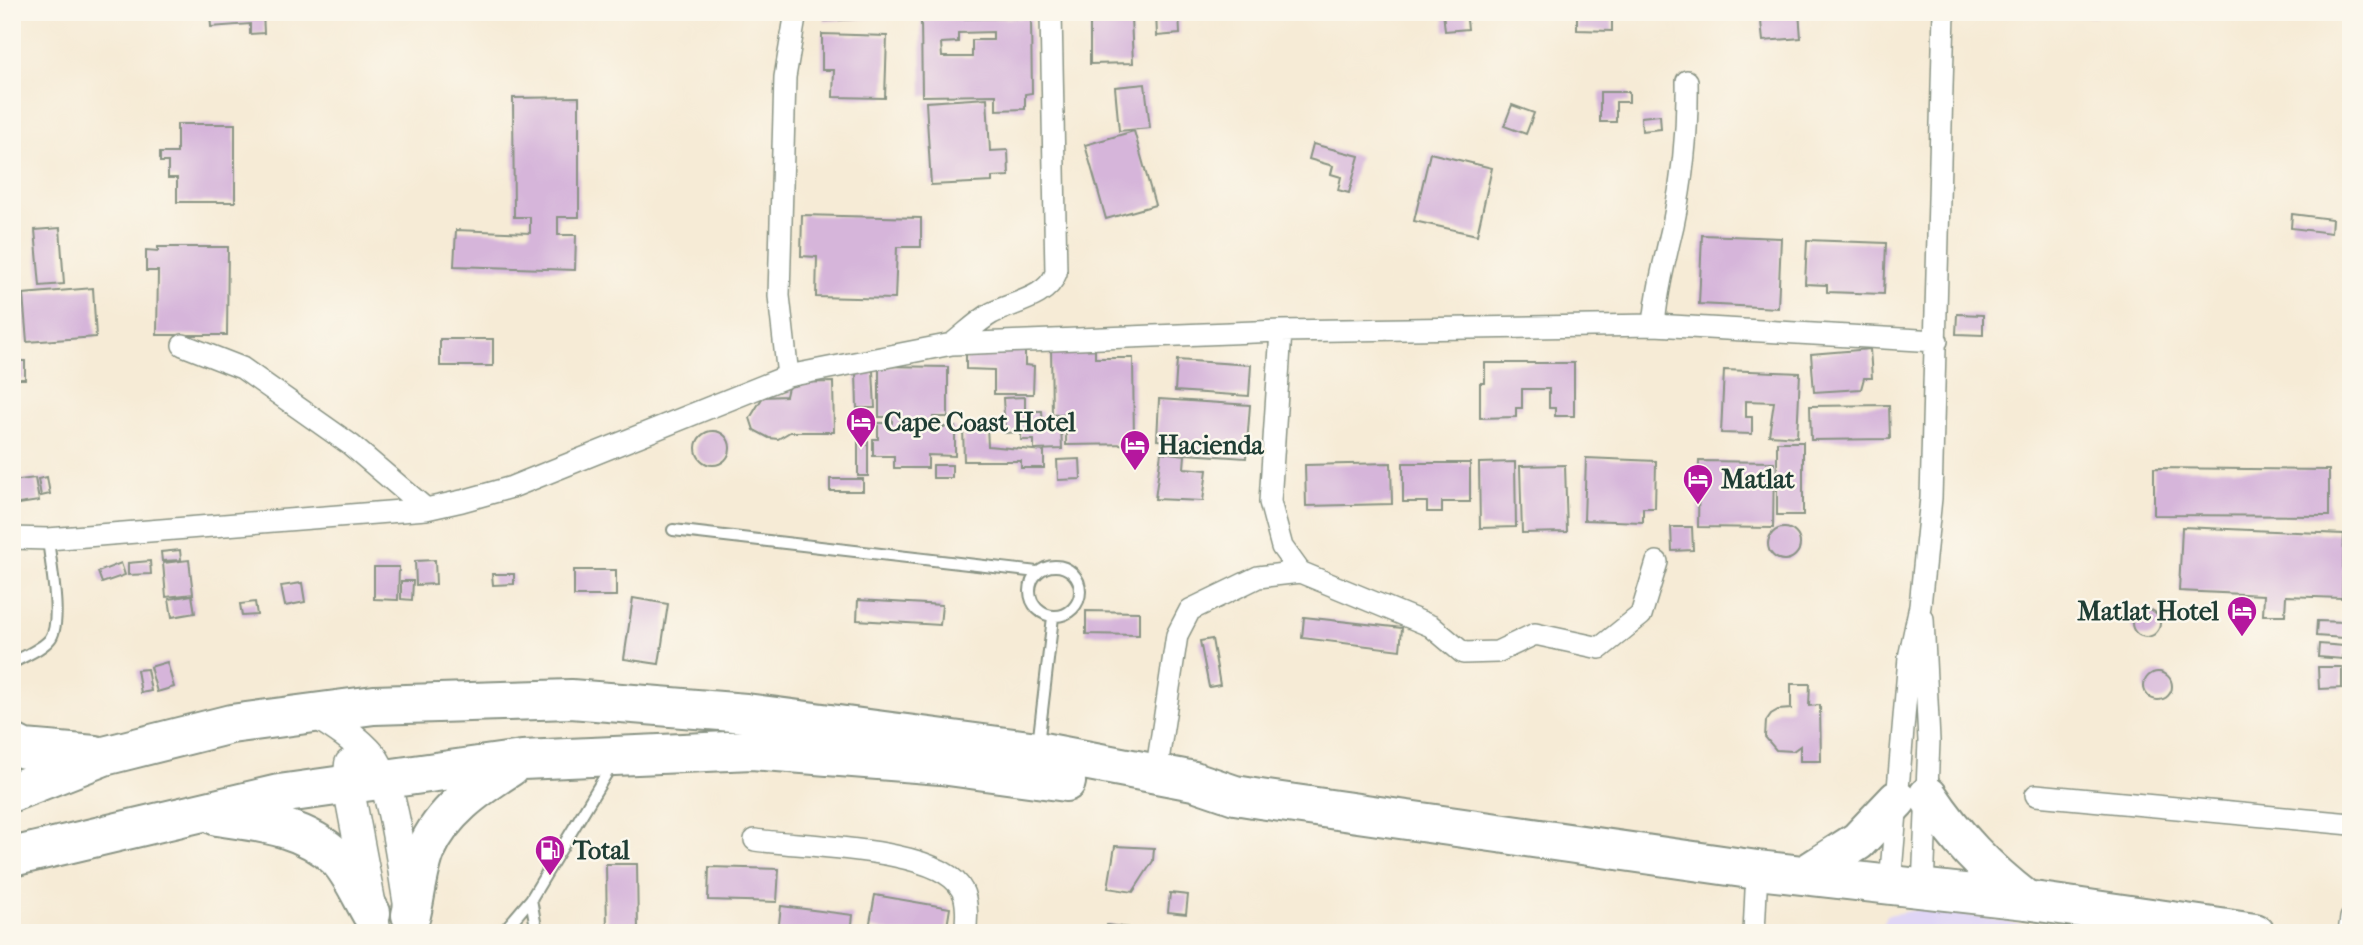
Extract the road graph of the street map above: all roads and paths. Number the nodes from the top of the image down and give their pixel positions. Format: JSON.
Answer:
{"nodes":[{"id":1,"x":796,"y":12,"type":"edge"},
{"id":2,"x":1051,"y":12,"type":"edge"},
{"id":3,"x":1944,"y":12,"type":"edge"},
{"id":4,"x":1687,"y":81,"type":"dead end"},
{"id":5,"x":1654,"y":326,"type":"junction"},
{"id":6,"x":1281,"y":331,"type":"junction"},
{"id":7,"x":1937,"y":341,"type":"junction"},
{"id":8,"x":953,"y":344,"type":"junction"},
{"id":9,"x":183,"y":345,"type":"dead end"},
{"id":10,"x":788,"y":376,"type":"junction"},
{"id":11,"x":426,"y":509,"type":"junction"},
{"id":12,"x":673,"y":530,"type":"dead end"},
{"id":13,"x":12,"y":538,"type":"edge"},
{"id":14,"x":48,"y":539,"type":"junction"},
{"id":15,"x":1657,"y":562,"type":"dead end"},
{"id":16,"x":1037,"y":572,"type":"junction"},
{"id":17,"x":1300,"y":572,"type":"junction"},
{"id":18,"x":1920,"y":606,"type":"junction"},
{"id":19,"x":1053,"y":617,"type":"junction"},
{"id":20,"x":12,"y":663,"type":"edge"},
{"id":21,"x":374,"y":705,"type":"junction"},
{"id":22,"x":316,"y":713,"type":"junction"},
{"id":23,"x":12,"y":743,"type":"edge"},
{"id":24,"x":355,"y":743,"type":"junction"},
{"id":25,"x":1037,"y":751,"type":"junction"},
{"id":26,"x":104,"y":756,"type":"junction"},
{"id":27,"x":617,"y":756,"type":"junction"},
{"id":28,"x":522,"y":760,"type":"junction"},
{"id":29,"x":1156,"y":774,"type":"junction"},
{"id":30,"x":385,"y":781,"type":"junction"},
{"id":31,"x":348,"y":785,"type":"junction"},
{"id":32,"x":12,"y":792,"type":"edge"},
{"id":33,"x":1235,"y":794,"type":"junction"},
{"id":34,"x":2036,"y":795,"type":"dead end"},
{"id":35,"x":1913,"y":798,"type":"junction"},
{"id":36,"x":201,"y":814,"type":"junction"},
{"id":37,"x":2351,"y":824,"type":"edge"},
{"id":38,"x":755,"y":840,"type":"dead end"},
{"id":39,"x":12,"y":858,"type":"edge"},
{"id":40,"x":1757,"y":870,"type":"junction"},
{"id":41,"x":1805,"y":875,"type":"junction"},
{"id":42,"x":1907,"y":886,"type":"junction"},
{"id":43,"x":531,"y":899,"type":"junction"},
{"id":44,"x":2026,"y":900,"type":"junction"},
{"id":45,"x":2351,"y":918,"type":"edge"},
{"id":46,"x":373,"y":923,"type":"edge"},
{"id":47,"x":413,"y":924,"type":"edge"},
{"id":48,"x":502,"y":933,"type":"edge"},
{"id":49,"x":537,"y":933,"type":"edge"},
{"id":50,"x":965,"y":933,"type":"edge"},
{"id":51,"x":1754,"y":933,"type":"edge"},
{"id":52,"x":2255,"y":933,"type":"edge"},
{"id":53,"x":2349,"y":933,"type":"edge"}],
"edges":[{"from":1,"to":10,"type":"street"},
{"from":2,"to":8,"type":"street"},
{"from":3,"to":7,"type":"street"},
{"from":4,"to":5,"type":"street"},
{"from":5,"to":6,"type":"street"},
{"from":5,"to":7,"type":"street"},
{"from":6,"to":8,"type":"street"},
{"from":6,"to":17,"type":"street"},
{"from":7,"to":18,"type":"street"},
{"from":8,"to":10,"type":"street"},
{"from":9,"to":11,"type":"street"},
{"from":10,"to":11,"type":"street"},
{"from":11,"to":14,"type":"street"},
{"from":12,"to":16,"type":"lane"},
{"from":13,"to":14,"type":"street"},
{"from":14,"to":20,"type":"lane"},
{"from":15,"to":17,"type":"street"},
{"from":16,"to":19,"type":"lane"},
{"from":16,"to":19,"type":"lane"},
{"from":17,"to":29,"type":"street"},
{"from":18,"to":35,"type":"street"},
{"from":18,"to":35,"type":"street"},
{"from":19,"to":25,"type":"lane"},
{"from":21,"to":22,"type":"highway"},
{"from":21,"to":24,"type":"street"},
{"from":21,"to":25,"type":"highway"},
{"from":22,"to":24,"type":"street"},
{"from":22,"to":26,"type":"highway"},
{"from":23,"to":26,"type":"highway"},
{"from":24,"to":30,"type":"street"},
{"from":24,"to":31,"type":"street"},
{"from":25,"to":29,"type":"highway"},
{"from":26,"to":32,"type":"highway"},
{"from":27,"to":28,"type":"highway"},
{"from":27,"to":33,"type":"highway"},
{"from":27,"to":43,"type":"lane"},
{"from":28,"to":30,"type":"highway"},
{"from":28,"to":47,"type":"highway"},
{"from":29,"to":33,"type":"highway"},
{"from":30,"to":31,"type":"highway"},
{"from":30,"to":47,"type":"street"},
{"from":31,"to":36,"type":"highway"},
{"from":31,"to":46,"type":"street"},
{"from":33,"to":40,"type":"highway"},
{"from":34,"to":37,"type":"street"},
{"from":35,"to":41,"type":"highway"},
{"from":35,"to":42,"type":"street"},
{"from":35,"to":42,"type":"street"},
{"from":35,"to":44,"type":"highway"},
{"from":36,"to":39,"type":"highway"},
{"from":36,"to":46,"type":"highway"},
{"from":38,"to":50,"type":"street"},
{"from":40,"to":41,"type":"highway"},
{"from":40,"to":51,"type":"street"},
{"from":41,"to":42,"type":"highway"},
{"from":42,"to":44,"type":"highway"},
{"from":43,"to":48,"type":"lane"},
{"from":43,"to":49,"type":"lane"},
{"from":44,"to":52,"type":"highway"},
{"from":45,"to":53,"type":"street"}]}
